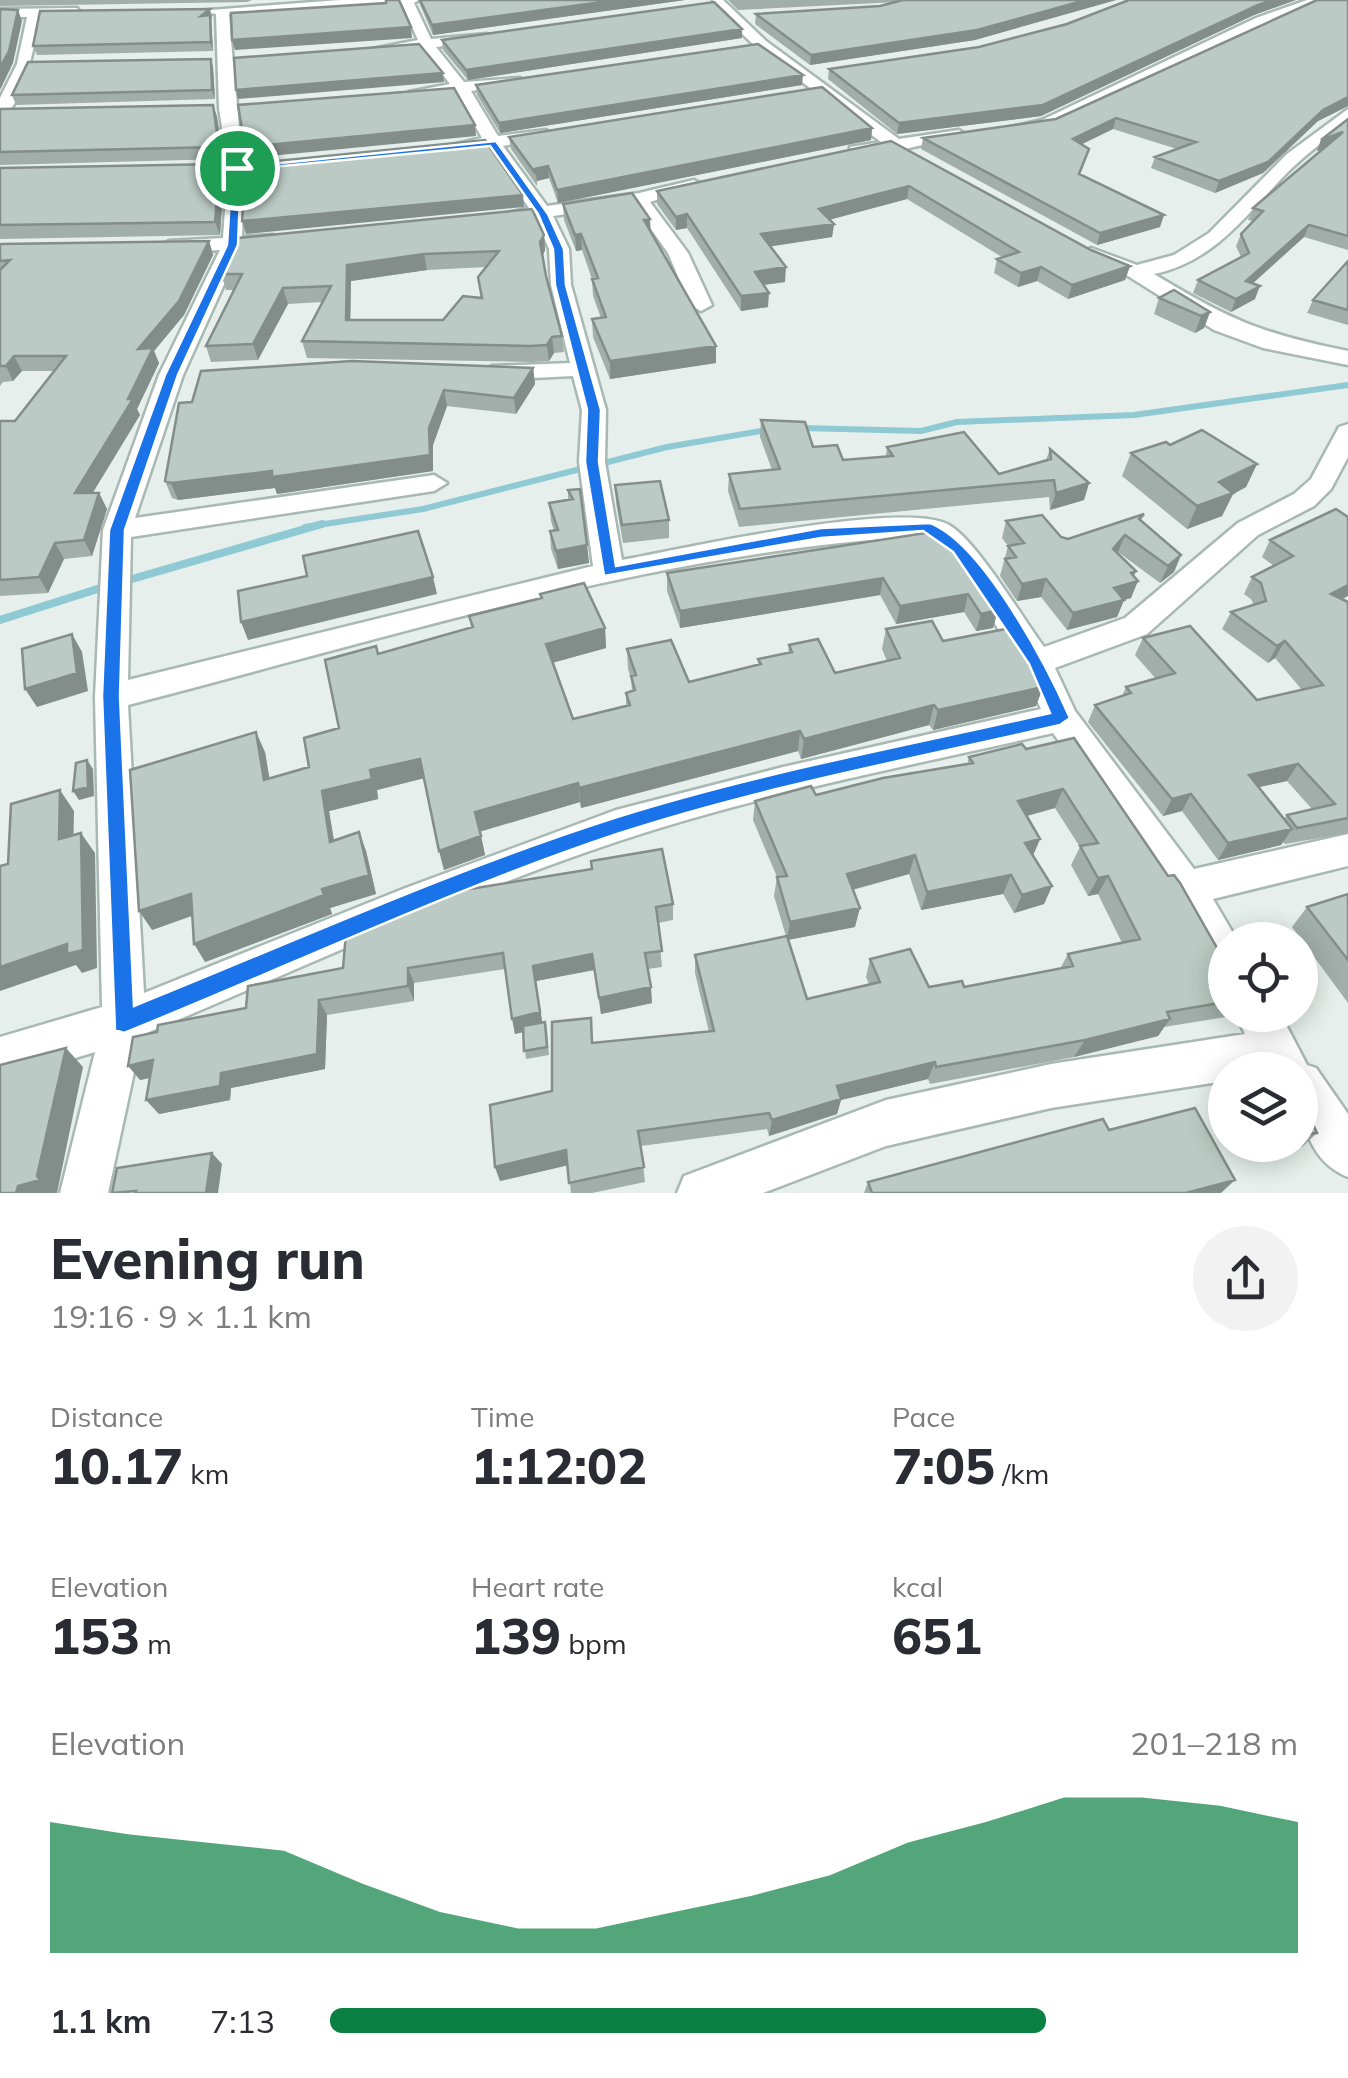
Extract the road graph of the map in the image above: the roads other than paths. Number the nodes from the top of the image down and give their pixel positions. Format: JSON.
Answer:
{"nodes":[{"id":1,"x":410,"y":0,"type":"edge"},
{"id":2,"x":1319,"y":0,"type":"edge"},
{"id":3,"x":718,"y":1,"type":"edge"},
{"id":4,"x":702,"y":5,"type":"edge"},
{"id":5,"x":89,"y":6,"type":"edge"},
{"id":6,"x":184,"y":11,"type":"edge"},
{"id":7,"x":222,"y":11,"type":"junction"},
{"id":8,"x":0,"y":13,"type":"edge"},
{"id":9,"x":34,"y":13,"type":"junction"},
{"id":10,"x":753,"y":17,"type":"edge"},
{"id":11,"x":734,"y":18,"type":"junction"},
{"id":12,"x":494,"y":36,"type":"edge"},
{"id":13,"x":427,"y":44,"type":"junction"},
{"id":14,"x":761,"y":44,"type":"junction"},
{"id":15,"x":742,"y":46,"type":"edge"},
{"id":16,"x":359,"y":50,"type":"edge"},
{"id":17,"x":227,"y":58,"type":"junction"},
{"id":18,"x":246,"y":58,"type":"edge"},
{"id":19,"x":209,"y":59,"type":"edge"},
{"id":20,"x":24,"y":64,"type":"junction"},
{"id":21,"x":43,"y":64,"type":"edge"},
{"id":22,"x":537,"y":77,"type":"edge"},
{"id":23,"x":822,"y":81,"type":"junction"},
{"id":24,"x":462,"y":88,"type":"junction"},
{"id":25,"x":802,"y":93,"type":"edge"},
{"id":26,"x":403,"y":94,"type":"edge"},
{"id":27,"x":247,"y":107,"type":"edge"},
{"id":28,"x":218,"y":109,"type":"junction"},
{"id":29,"x":0,"y":114,"type":"edge"},
{"id":30,"x":22,"y":114,"type":"edge"},
{"id":31,"x":1348,"y":114,"type":"edge"},
{"id":32,"x":1002,"y":130,"type":"edge"},
{"id":33,"x":570,"y":131,"type":"edge"},
{"id":34,"x":983,"y":132,"type":"edge"},
{"id":35,"x":493,"y":143,"type":"junction"},
{"id":36,"x":892,"y":144,"type":"junction"},
{"id":37,"x":434,"y":149,"type":"edge"},
{"id":38,"x":838,"y":155,"type":"edge"},
{"id":39,"x":924,"y":162,"type":"edge"},
{"id":40,"x":713,"y":180,"type":"edge"},
{"id":41,"x":639,"y":199,"type":"junction"},
{"id":42,"x":543,"y":214,"type":"junction"},
{"id":43,"x":485,"y":220,"type":"edge"},
{"id":44,"x":291,"y":239,"type":"edge"},
{"id":45,"x":1068,"y":242,"type":"edge"},
{"id":46,"x":232,"y":245,"type":"junction"},
{"id":47,"x":142,"y":248,"type":"edge"},
{"id":48,"x":1135,"y":272,"type":"junction"},
{"id":49,"x":701,"y":305,"type":"dead end"},
{"id":50,"x":1348,"y":358,"type":"edge"},
{"id":51,"x":584,"y":369,"type":"junction"},
{"id":52,"x":472,"y":372,"type":"edge"},
{"id":53,"x":207,"y":373,"type":"edge"},
{"id":54,"x":172,"y":375,"type":"junction"},
{"id":55,"x":1348,"y":432,"type":"edge"},
{"id":56,"x":434,"y":483,"type":"dead end"},
{"id":57,"x":117,"y":530,"type":"junction"},
{"id":58,"x":609,"y":572,"type":"junction"},
{"id":59,"x":1037,"y":662,"type":"junction"},
{"id":60,"x":111,"y":696,"type":"junction"},
{"id":61,"x":1060,"y":718,"type":"junction"},
{"id":62,"x":1348,"y":850,"type":"edge"},
{"id":63,"x":1186,"y":888,"type":"junction"},
{"id":64,"x":1208,"y":927,"type":"edge"},
{"id":65,"x":124,"y":1022,"type":"junction"},
{"id":66,"x":0,"y":1059,"type":"edge"},
{"id":67,"x":1208,"y":1065,"type":"edge"},
{"id":68,"x":1318,"y":1110,"type":"edge"},
{"id":69,"x":1348,"y":1154,"type":"edge"},
{"id":70,"x":84,"y":1193,"type":"edge"},
{"id":71,"x":701,"y":1193,"type":"edge"}],
"edges":[{"from":1,"to":7,"type":"street"},
{"from":1,"to":13,"type":"street"},
{"from":2,"to":32,"type":"street"},
{"from":3,"to":4,"type":"street"},
{"from":3,"to":11,"type":"street"},
{"from":5,"to":9,"type":"street"},
{"from":6,"to":7,"type":"street"},
{"from":7,"to":17,"type":"street"},
{"from":8,"to":9,"type":"street"},
{"from":9,"to":20,"type":"street"},
{"from":10,"to":11,"type":"street"},
{"from":11,"to":14,"type":"street"},
{"from":12,"to":13,"type":"street"},
{"from":13,"to":16,"type":"street"},
{"from":13,"to":24,"type":"street"},
{"from":14,"to":15,"type":"street"},
{"from":14,"to":23,"type":"street"},
{"from":17,"to":18,"type":"street"},
{"from":17,"to":19,"type":"street"},
{"from":17,"to":28,"type":"street"},
{"from":20,"to":21,"type":"street"},
{"from":20,"to":29,"type":"street"},
{"from":22,"to":24,"type":"street"},
{"from":23,"to":25,"type":"street"},
{"from":23,"to":36,"type":"street"},
{"from":24,"to":26,"type":"street"},
{"from":24,"to":35,"type":"street"},
{"from":27,"to":28,"type":"street"},
{"from":28,"to":46,"type":"street"},
{"from":29,"to":30,"type":"street"},
{"from":31,"to":48,"type":"street"},
{"from":33,"to":35,"type":"street"},
{"from":34,"to":36,"type":"street"},
{"from":35,"to":37,"type":"street"},
{"from":35,"to":42,"type":"street"},
{"from":36,"to":38,"type":"street"},
{"from":36,"to":39,"type":"street"},
{"from":40,"to":41,"type":"street"},
{"from":41,"to":42,"type":"street"},
{"from":41,"to":49,"type":"street"},
{"from":42,"to":43,"type":"street"},
{"from":42,"to":51,"type":"street"},
{"from":44,"to":46,"type":"street"},
{"from":45,"to":48,"type":"street"},
{"from":46,"to":47,"type":"street"},
{"from":46,"to":54,"type":"street"},
{"from":48,"to":50,"type":"street"},
{"from":51,"to":52,"type":"street"},
{"from":51,"to":58,"type":"street"},
{"from":53,"to":54,"type":"street"},
{"from":54,"to":57,"type":"street"},
{"from":55,"to":59,"type":"street"},
{"from":56,"to":57,"type":"street"},
{"from":57,"to":60,"type":"street"},
{"from":58,"to":59,"type":"street"},
{"from":58,"to":60,"type":"street"},
{"from":59,"to":61,"type":"street"},
{"from":60,"to":65,"type":"street"},
{"from":61,"to":63,"type":"street"},
{"from":61,"to":65,"type":"street"},
{"from":62,"to":63,"type":"street"},
{"from":63,"to":64,"type":"street"},
{"from":65,"to":66,"type":"street"},
{"from":65,"to":70,"type":"street"},
{"from":67,"to":71,"type":"street"},
{"from":68,"to":69,"type":"street"}]}
